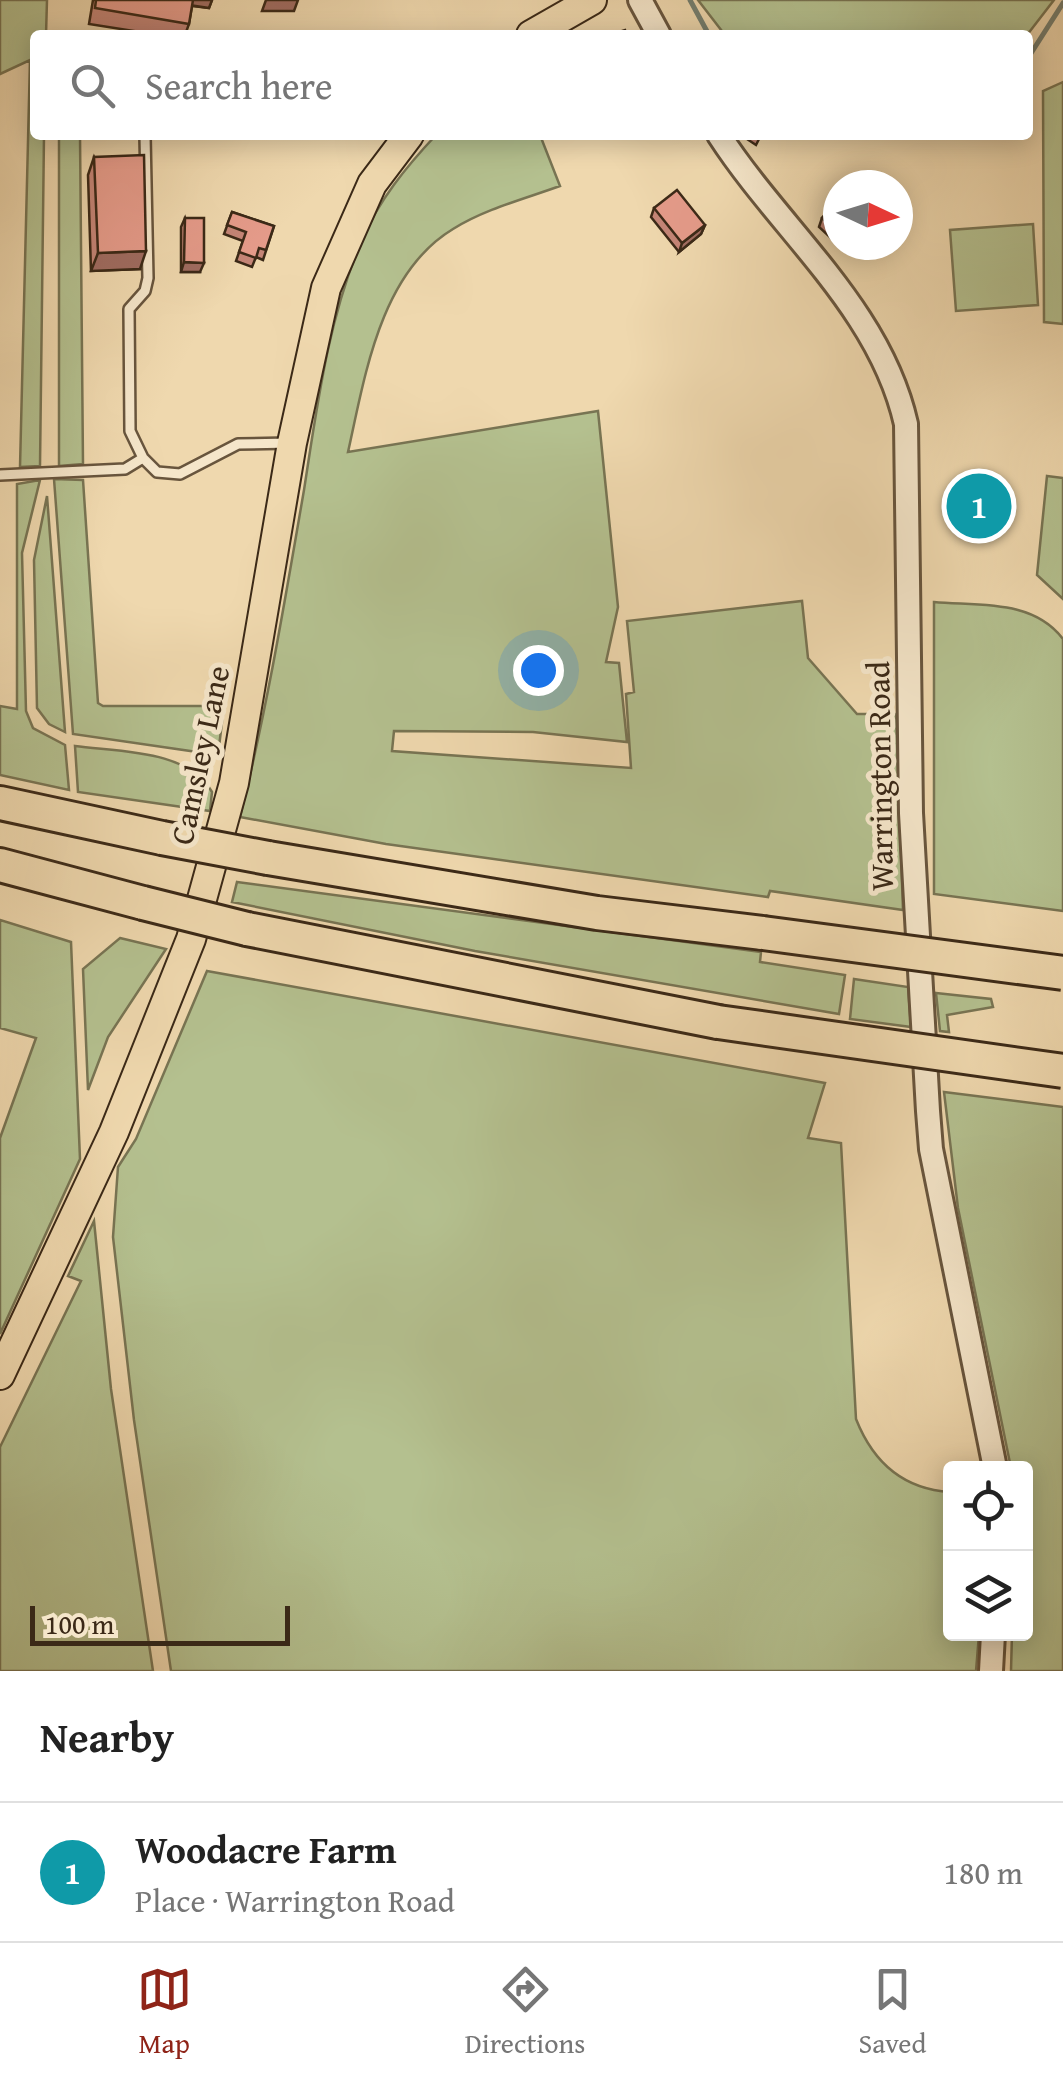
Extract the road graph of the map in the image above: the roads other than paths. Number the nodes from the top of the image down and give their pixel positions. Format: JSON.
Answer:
{"nodes":[{"id":1,"x":592,"y":0,"type":"edge"},
{"id":2,"x":640,"y":0,"type":"edge"},
{"id":3,"x":540,"y":30,"type":"edge"},
{"id":4,"x":656,"y":30,"type":"edge"},
{"id":5,"x":145,"y":140,"type":"edge"},
{"id":6,"x":405,"y":140,"type":"edge"},
{"id":7,"x":723,"y":140,"type":"edge"},
{"id":8,"x":292,"y":443,"type":"junction"},
{"id":9,"x":143,"y":458,"type":"junction"},
{"id":10,"x":0,"y":476,"type":"edge"},
{"id":11,"x":0,"y":803,"type":"edge"},
{"id":12,"x":0,"y":865,"type":"edge"},
{"id":13,"x":1063,"y":973,"type":"edge"},
{"id":14,"x":1063,"y":1071,"type":"edge"},
{"id":15,"x":0,"y":1375,"type":"edge"},
{"id":16,"x":994,"y":1461,"type":"edge"},
{"id":17,"x":993,"y":1641,"type":"edge"},
{"id":18,"x":991,"y":1671,"type":"edge"}],
"edges":[{"from":1,"to":3,"type":"main road"},
{"from":2,"to":4,"type":"street"},
{"from":5,"to":9,"type":"lane"},
{"from":6,"to":8,"type":"main road","name":"Camsley Lane"},
{"from":7,"to":16,"type":"street","name":"Warrington Road"},
{"from":8,"to":9,"type":"lane"},
{"from":8,"to":15,"type":"main road","name":"Camsley Lane"},
{"from":9,"to":10,"type":"lane"},
{"from":11,"to":13,"type":"highway","bridge":true},
{"from":12,"to":14,"type":"highway","bridge":true},
{"from":17,"to":18,"type":"street"}]}
